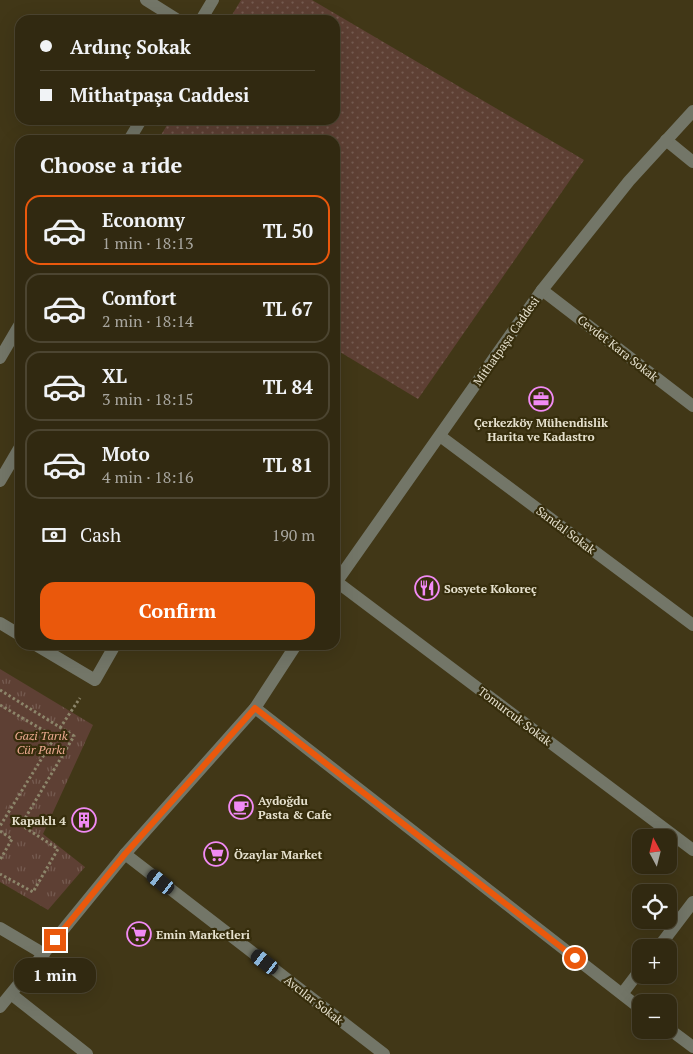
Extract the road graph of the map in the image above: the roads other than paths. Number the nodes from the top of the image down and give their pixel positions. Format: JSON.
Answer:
{"nodes":[{"id":1,"x":146,"y":0,"type":"edge"},
{"id":2,"x":213,"y":0,"type":"edge"},
{"id":3,"x":170,"y":15,"type":"edge"},
{"id":4,"x":204,"y":15,"type":"edge"},
{"id":5,"x":693,"y":111,"type":"edge"},
{"id":6,"x":666,"y":140,"type":"junction"},
{"id":7,"x":693,"y":162,"type":"edge"},
{"id":8,"x":542,"y":290,"type":"junction"},
{"id":9,"x":15,"y":332,"type":"edge"},
{"id":10,"x":0,"y":358,"type":"edge"},
{"id":11,"x":693,"y":406,"type":"edge"},
{"id":12,"x":440,"y":436,"type":"junction"},
{"id":13,"x":15,"y":456,"type":"edge"},
{"id":14,"x":0,"y":481,"type":"edge"},
{"id":15,"x":340,"y":577,"type":"edge"},
{"id":16,"x":340,"y":586,"type":"edge"},
{"id":17,"x":0,"y":623,"type":"edge"},
{"id":18,"x":693,"y":625,"type":"edge"},
{"id":19,"x":15,"y":632,"type":"edge"},
{"id":20,"x":44,"y":650,"type":"edge"},
{"id":21,"x":113,"y":650,"type":"edge"},
{"id":22,"x":293,"y":650,"type":"edge"},
{"id":23,"x":255,"y":708,"type":"junction"},
{"id":24,"x":693,"y":850,"type":"edge"},
{"id":25,"x":125,"y":854,"type":"junction"},
{"id":26,"x":693,"y":902,"type":"edge"},
{"id":27,"x":0,"y":928,"type":"edge"},
{"id":28,"x":665,"y":939,"type":"edge"},
{"id":29,"x":44,"y":954,"type":"junction"},
{"id":30,"x":632,"y":981,"type":"edge"},
{"id":31,"x":11,"y":994,"type":"junction"},
{"id":32,"x":622,"y":994,"type":"junction"},
{"id":33,"x":632,"y":1002,"type":"edge"},
{"id":34,"x":0,"y":1007,"type":"edge"},
{"id":35,"x":677,"y":1035,"type":"edge"},
{"id":36,"x":693,"y":1047,"type":"edge"},
{"id":37,"x":87,"y":1054,"type":"edge"},
{"id":38,"x":384,"y":1054,"type":"edge"}],
"edges":[{"from":1,"to":3,"type":"street"},
{"from":2,"to":4,"type":"street"},
{"from":5,"to":6,"type":"street","name":"Mithatpaşa Caddesi"},
{"from":6,"to":7,"type":"street"},
{"from":6,"to":8,"type":"street","name":"Mithatpaşa Caddesi"},
{"from":8,"to":11,"type":"street","name":"Cevdet Kara Sokak"},
{"from":8,"to":12,"type":"street","name":"Mithatpaşa Caddesi"},
{"from":9,"to":10,"type":"street"},
{"from":12,"to":15,"type":"street","name":"Mithatpaşa Caddesi"},
{"from":12,"to":18,"type":"street","name":"Sandal Sokak"},
{"from":13,"to":14,"type":"street"},
{"from":16,"to":24,"type":"street","name":"Tomurcuk Sokak"},
{"from":17,"to":19,"type":"street"},
{"from":20,"to":21,"type":"street"},
{"from":22,"to":23,"type":"street"},
{"from":23,"to":25,"type":"street"},
{"from":23,"to":32,"type":"street"},
{"from":25,"to":29,"type":"street"},
{"from":25,"to":38,"type":"street","name":"Avcılar Sokak"},
{"from":26,"to":28,"type":"street"},
{"from":27,"to":29,"type":"street"},
{"from":29,"to":31,"type":"street"},
{"from":30,"to":32,"type":"street"},
{"from":31,"to":34,"type":"street"},
{"from":31,"to":37,"type":"street"},
{"from":32,"to":33,"type":"street"},
{"from":35,"to":36,"type":"street"}]}
